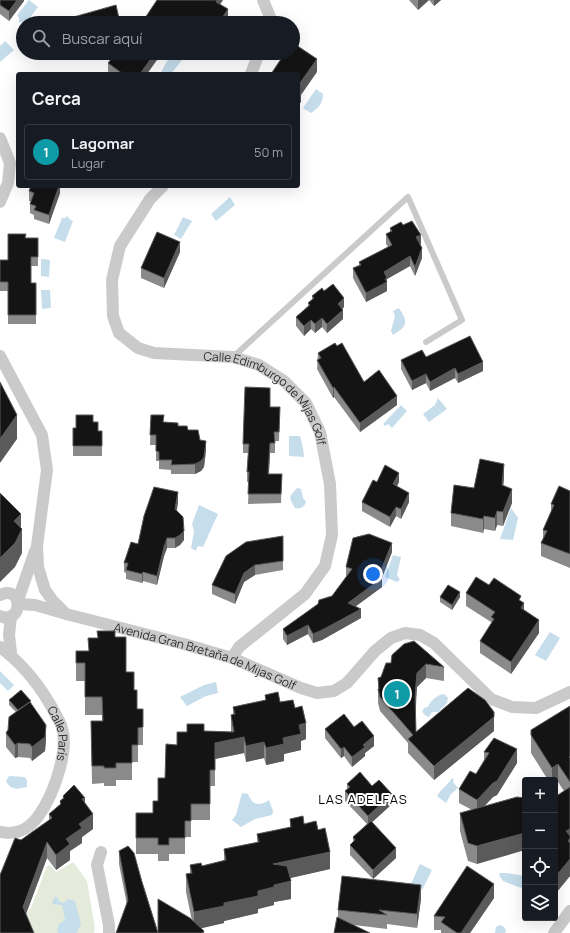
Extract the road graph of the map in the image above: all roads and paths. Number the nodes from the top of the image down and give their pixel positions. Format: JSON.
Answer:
{"nodes":[{"id":1,"x":263,"y":0,"type":"edge"},
{"id":2,"x":270,"y":16,"type":"edge"},
{"id":3,"x":256,"y":60,"type":"edge"},
{"id":4,"x":252,"y":72,"type":"edge"},
{"id":5,"x":0,"y":138,"type":"edge"},
{"id":6,"x":161,"y":188,"type":"edge"},
{"id":7,"x":0,"y":202,"type":"edge"},
{"id":8,"x":426,"y":342,"type":"dead end"},
{"id":9,"x":0,"y":356,"type":"edge"},
{"id":10,"x":233,"y":357,"type":"junction"},
{"id":11,"x":37,"y":546,"type":"junction"},
{"id":12,"x":0,"y":595,"type":"edge"},
{"id":13,"x":18,"y":602,"type":"junction"},
{"id":14,"x":66,"y":614,"type":"junction"},
{"id":15,"x":5,"y":616,"type":"edge"},
{"id":16,"x":0,"y":638,"type":"edge"},
{"id":17,"x":0,"y":647,"type":"edge"},
{"id":18,"x":13,"y":656,"type":"junction"},
{"id":19,"x":232,"y":658,"type":"junction"},
{"id":20,"x":570,"y":692,"type":"edge"},
{"id":21,"x":0,"y":834,"type":"edge"},
{"id":22,"x":101,"y":852,"type":"dead end"},
{"id":23,"x":570,"y":911,"type":"edge"},
{"id":24,"x":109,"y":933,"type":"edge"},
{"id":25,"x":554,"y":933,"type":"edge"}],
"edges":[{"from":1,"to":2,"type":"street"},
{"from":3,"to":4,"type":"street"},
{"from":5,"to":7,"type":"street"},
{"from":6,"to":10,"type":"street","name":"Calle Edimburgo de Mijas Golf"},
{"from":8,"to":10,"type":"lane"},
{"from":9,"to":11,"type":"street"},
{"from":10,"to":19,"type":"street","name":"Calle Edimburgo de Mijas Golf"},
{"from":11,"to":13,"type":"street"},
{"from":11,"to":14,"type":"street"},
{"from":12,"to":13,"type":"street","name":"Avenida Gran Bretaña de Mijas Golf"},
{"from":13,"to":14,"type":"street","name":"Avenida Gran Bretaña de Mijas Golf"},
{"from":13,"to":15,"type":"street"},
{"from":14,"to":19,"type":"street","name":"Avenida Gran Bretaña de Mijas Golf"},
{"from":15,"to":18,"type":"street"},
{"from":16,"to":18,"type":"street"},
{"from":17,"to":18,"type":"street","name":"Calle París"},
{"from":18,"to":21,"type":"street","name":"Calle París"},
{"from":19,"to":20,"type":"street","name":"Avenida Gran Bretaña de Mijas Golf"},
{"from":22,"to":24,"type":"street"},
{"from":23,"to":25,"type":"street"}]}
